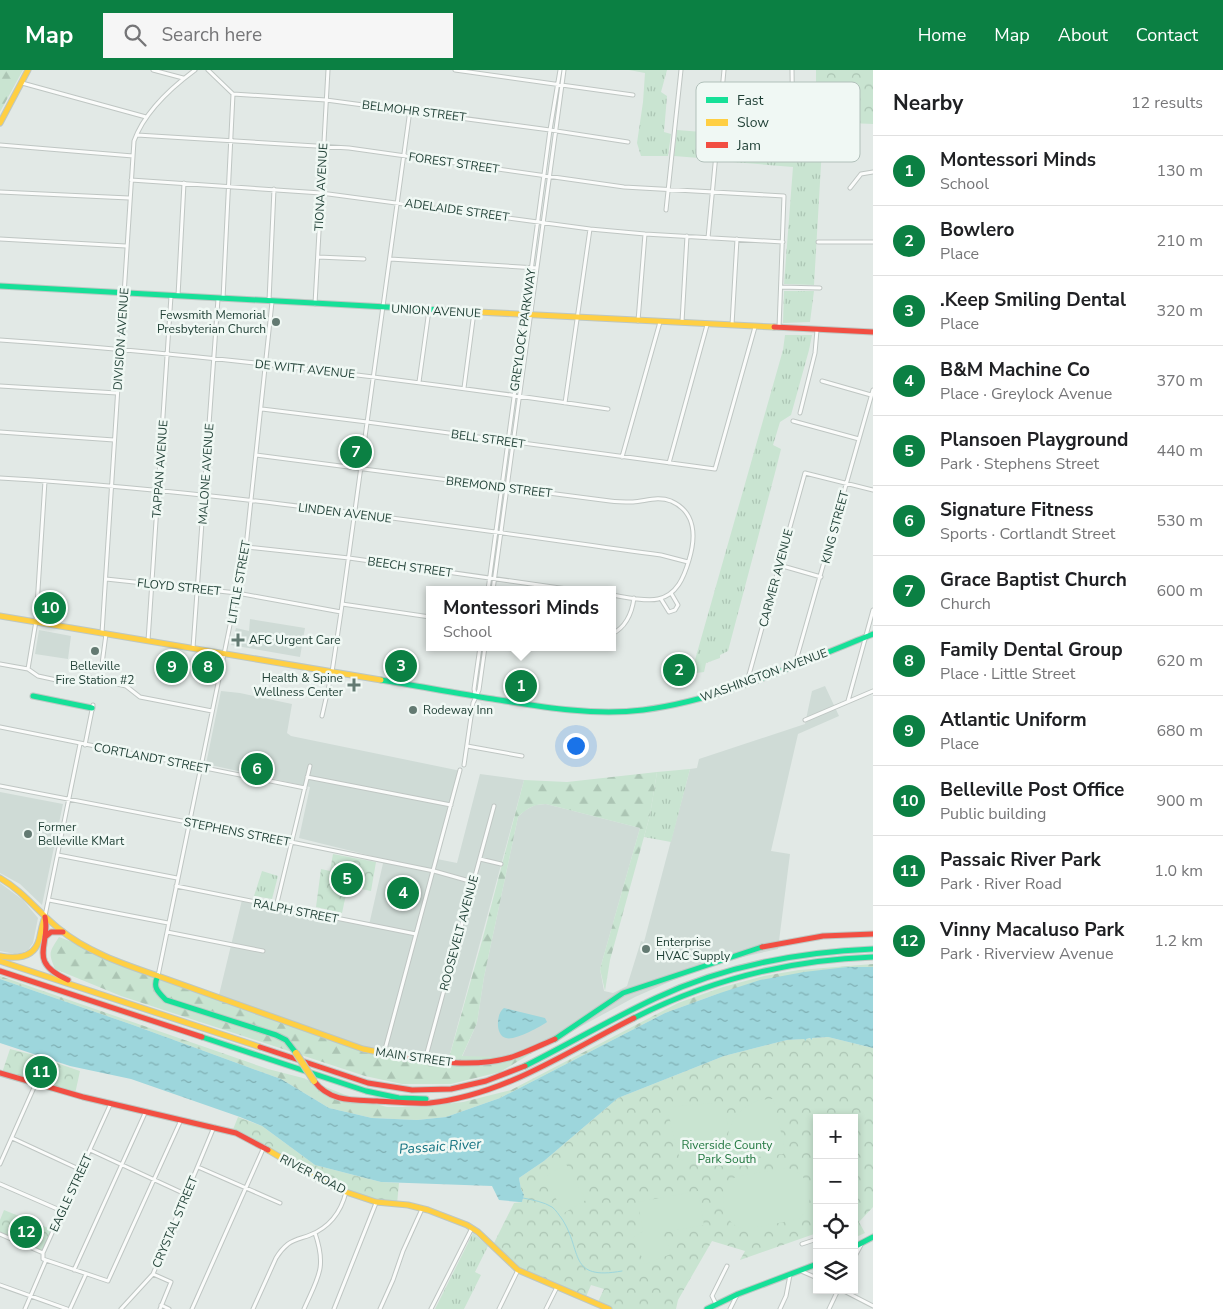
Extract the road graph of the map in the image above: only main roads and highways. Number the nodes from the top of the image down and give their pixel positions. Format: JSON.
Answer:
{"nodes":[{"id":1,"x":28,"y":70,"type":"edge"},
{"id":2,"x":0,"y":123,"type":"edge"},
{"id":3,"x":0,"y":286,"type":"edge"},
{"id":4,"x":873,"y":332,"type":"edge"},
{"id":5,"x":0,"y":616,"type":"edge"},
{"id":6,"x":873,"y":634,"type":"edge"},
{"id":7,"x":33,"y":696,"type":"dead end"},
{"id":8,"x":93,"y":707,"type":"road end"},
{"id":9,"x":0,"y":878,"type":"edge"},
{"id":10,"x":45,"y":917,"type":"junction"},
{"id":11,"x":63,"y":932,"type":"junction"},
{"id":12,"x":873,"y":934,"type":"edge"},
{"id":13,"x":42,"y":945,"type":"junction"},
{"id":14,"x":873,"y":949,"type":"edge"},
{"id":15,"x":0,"y":956,"type":"edge"},
{"id":16,"x":873,"y":957,"type":"edge"},
{"id":17,"x":0,"y":961,"type":"edge"},
{"id":18,"x":0,"y":971,"type":"edge"},
{"id":19,"x":158,"y":976,"type":"junction"},
{"id":20,"x":145,"y":1009,"type":"junction"},
{"id":21,"x":0,"y":1073,"type":"edge"},
{"id":22,"x":465,"y":1096,"type":"junction"},
{"id":23,"x":873,"y":1237,"type":"edge"},
{"id":24,"x":858,"y":1245,"type":"edge"},
{"id":25,"x":813,"y":1266,"type":"edge"},
{"id":26,"x":596,"y":1307,"type":"edge"},
{"id":27,"x":609,"y":1309,"type":"edge"},
{"id":28,"x":707,"y":1309,"type":"edge"}],
"edges":[{"from":1,"to":2,"type":"main road"},
{"from":3,"to":4,"type":"main road","name":"UNION AVENUE"},
{"from":5,"to":6,"type":"main road","name":"WASHINGTON AVENUE"},
{"from":7,"to":8,"type":"main road"},
{"from":9,"to":10,"type":"main road","name":"MAIN STREET"},
{"from":10,"to":11,"type":"main road","name":"MAIN STREET"},
{"from":10,"to":13,"type":"main road"},
{"from":10,"to":15,"type":"main road"},
{"from":11,"to":13,"type":"main road"},
{"from":11,"to":19,"type":"main road","name":"MAIN STREET"},
{"from":12,"to":19,"type":"main road","name":"MAIN STREET"},
{"from":13,"to":20,"type":"main road"},
{"from":14,"to":20,"type":"main road"},
{"from":16,"to":22,"type":"main road"},
{"from":17,"to":20,"type":"main road"},
{"from":18,"to":22,"type":"main road"},
{"from":19,"to":22,"type":"main road","bridge":true},
{"from":21,"to":26,"type":"main road","name":"RIVER ROAD"},
{"from":23,"to":24,"type":"main road"},
{"from":25,"to":28,"type":"main road"},
{"from":26,"to":27,"type":"main road","name":"RIVER ROAD"}]}
